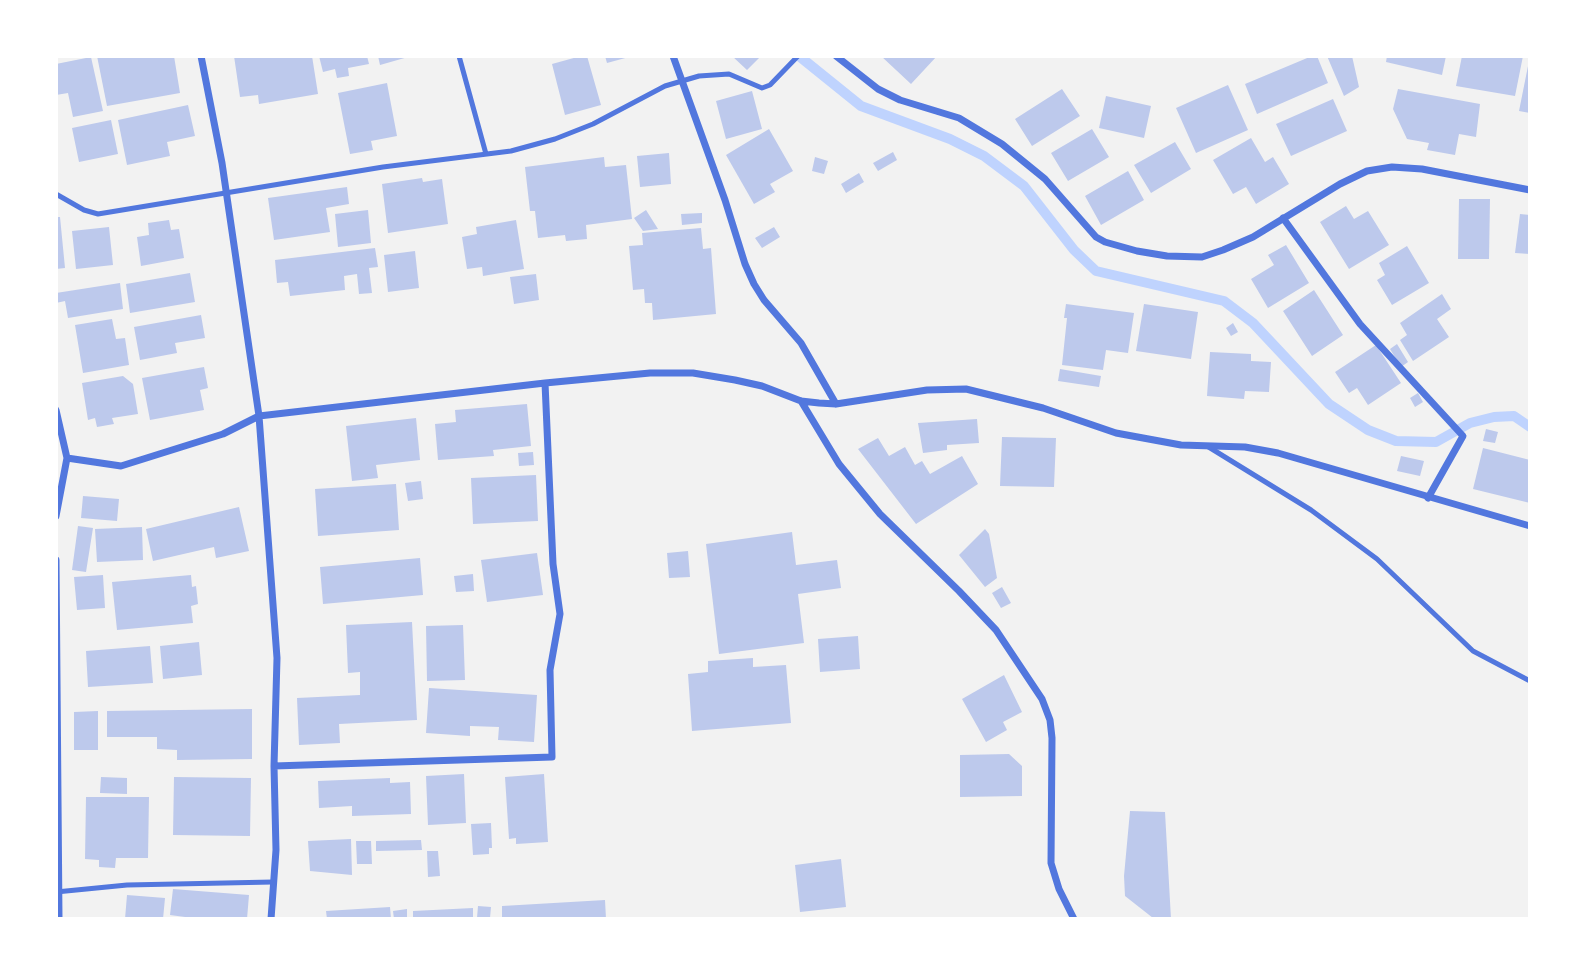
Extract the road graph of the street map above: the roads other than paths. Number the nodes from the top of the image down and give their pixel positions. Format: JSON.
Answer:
{"nodes":[{"id":1,"x":201,"y":56,"type":"edge"},
{"id":2,"x":459,"y":56,"type":"edge"},
{"id":3,"x":673,"y":56,"type":"edge"},
{"id":4,"x":798,"y":56,"type":"edge"},
{"id":5,"x":836,"y":56,"type":"edge"},
{"id":6,"x":682,"y":82,"type":"junction"},
{"id":7,"x":486,"y":154,"type":"junction"},
{"id":8,"x":1530,"y":190,"type":"edge"},
{"id":9,"x":226,"y":192,"type":"junction"},
{"id":10,"x":56,"y":194,"type":"edge"},
{"id":11,"x":1283,"y":218,"type":"junction"},
{"id":12,"x":545,"y":383,"type":"junction"},
{"id":13,"x":801,"y":401,"type":"junction"},
{"id":14,"x":836,"y":404,"type":"junction"},
{"id":15,"x":56,"y":410,"type":"edge"},
{"id":16,"x":259,"y":416,"type":"junction"},
{"id":17,"x":1206,"y":446,"type":"junction"},
{"id":18,"x":67,"y":458,"type":"junction"},
{"id":19,"x":1428,"y":498,"type":"junction"},
{"id":20,"x":56,"y":516,"type":"edge"},
{"id":21,"x":1530,"y":526,"type":"edge"},
{"id":22,"x":56,"y":560,"type":"edge"},
{"id":23,"x":1530,"y":681,"type":"edge"},
{"id":24,"x":274,"y":765,"type":"junction"},
{"id":25,"x":273,"y":882,"type":"junction"},
{"id":26,"x":57,"y":892,"type":"edge"},
{"id":27,"x":59,"y":919,"type":"edge"},
{"id":28,"x":271,"y":919,"type":"edge"},
{"id":29,"x":1074,"y":919,"type":"edge"}],
"edges":[{"from":1,"to":9,"type":"street"},
{"from":2,"to":7,"type":"lane"},
{"from":3,"to":6,"type":"street"},
{"from":4,"to":6,"type":"lane"},
{"from":5,"to":11,"type":"street"},
{"from":6,"to":7,"type":"lane"},
{"from":6,"to":14,"type":"street"},
{"from":7,"to":9,"type":"lane"},
{"from":8,"to":11,"type":"street"},
{"from":9,"to":10,"type":"lane"},
{"from":9,"to":16,"type":"street"},
{"from":11,"to":19,"type":"street"},
{"from":12,"to":13,"type":"street"},
{"from":12,"to":16,"type":"street"},
{"from":12,"to":24,"type":"street"},
{"from":13,"to":14,"type":"street"},
{"from":13,"to":29,"type":"street"},
{"from":14,"to":17,"type":"street"},
{"from":15,"to":18,"type":"street"},
{"from":16,"to":18,"type":"street"},
{"from":16,"to":24,"type":"street"},
{"from":17,"to":19,"type":"street"},
{"from":17,"to":23,"type":"lane"},
{"from":18,"to":20,"type":"street"},
{"from":19,"to":21,"type":"street"},
{"from":22,"to":26,"type":"street"},
{"from":24,"to":25,"type":"street"},
{"from":25,"to":26,"type":"lane"},
{"from":25,"to":28,"type":"street"},
{"from":26,"to":27,"type":"street"}]}
